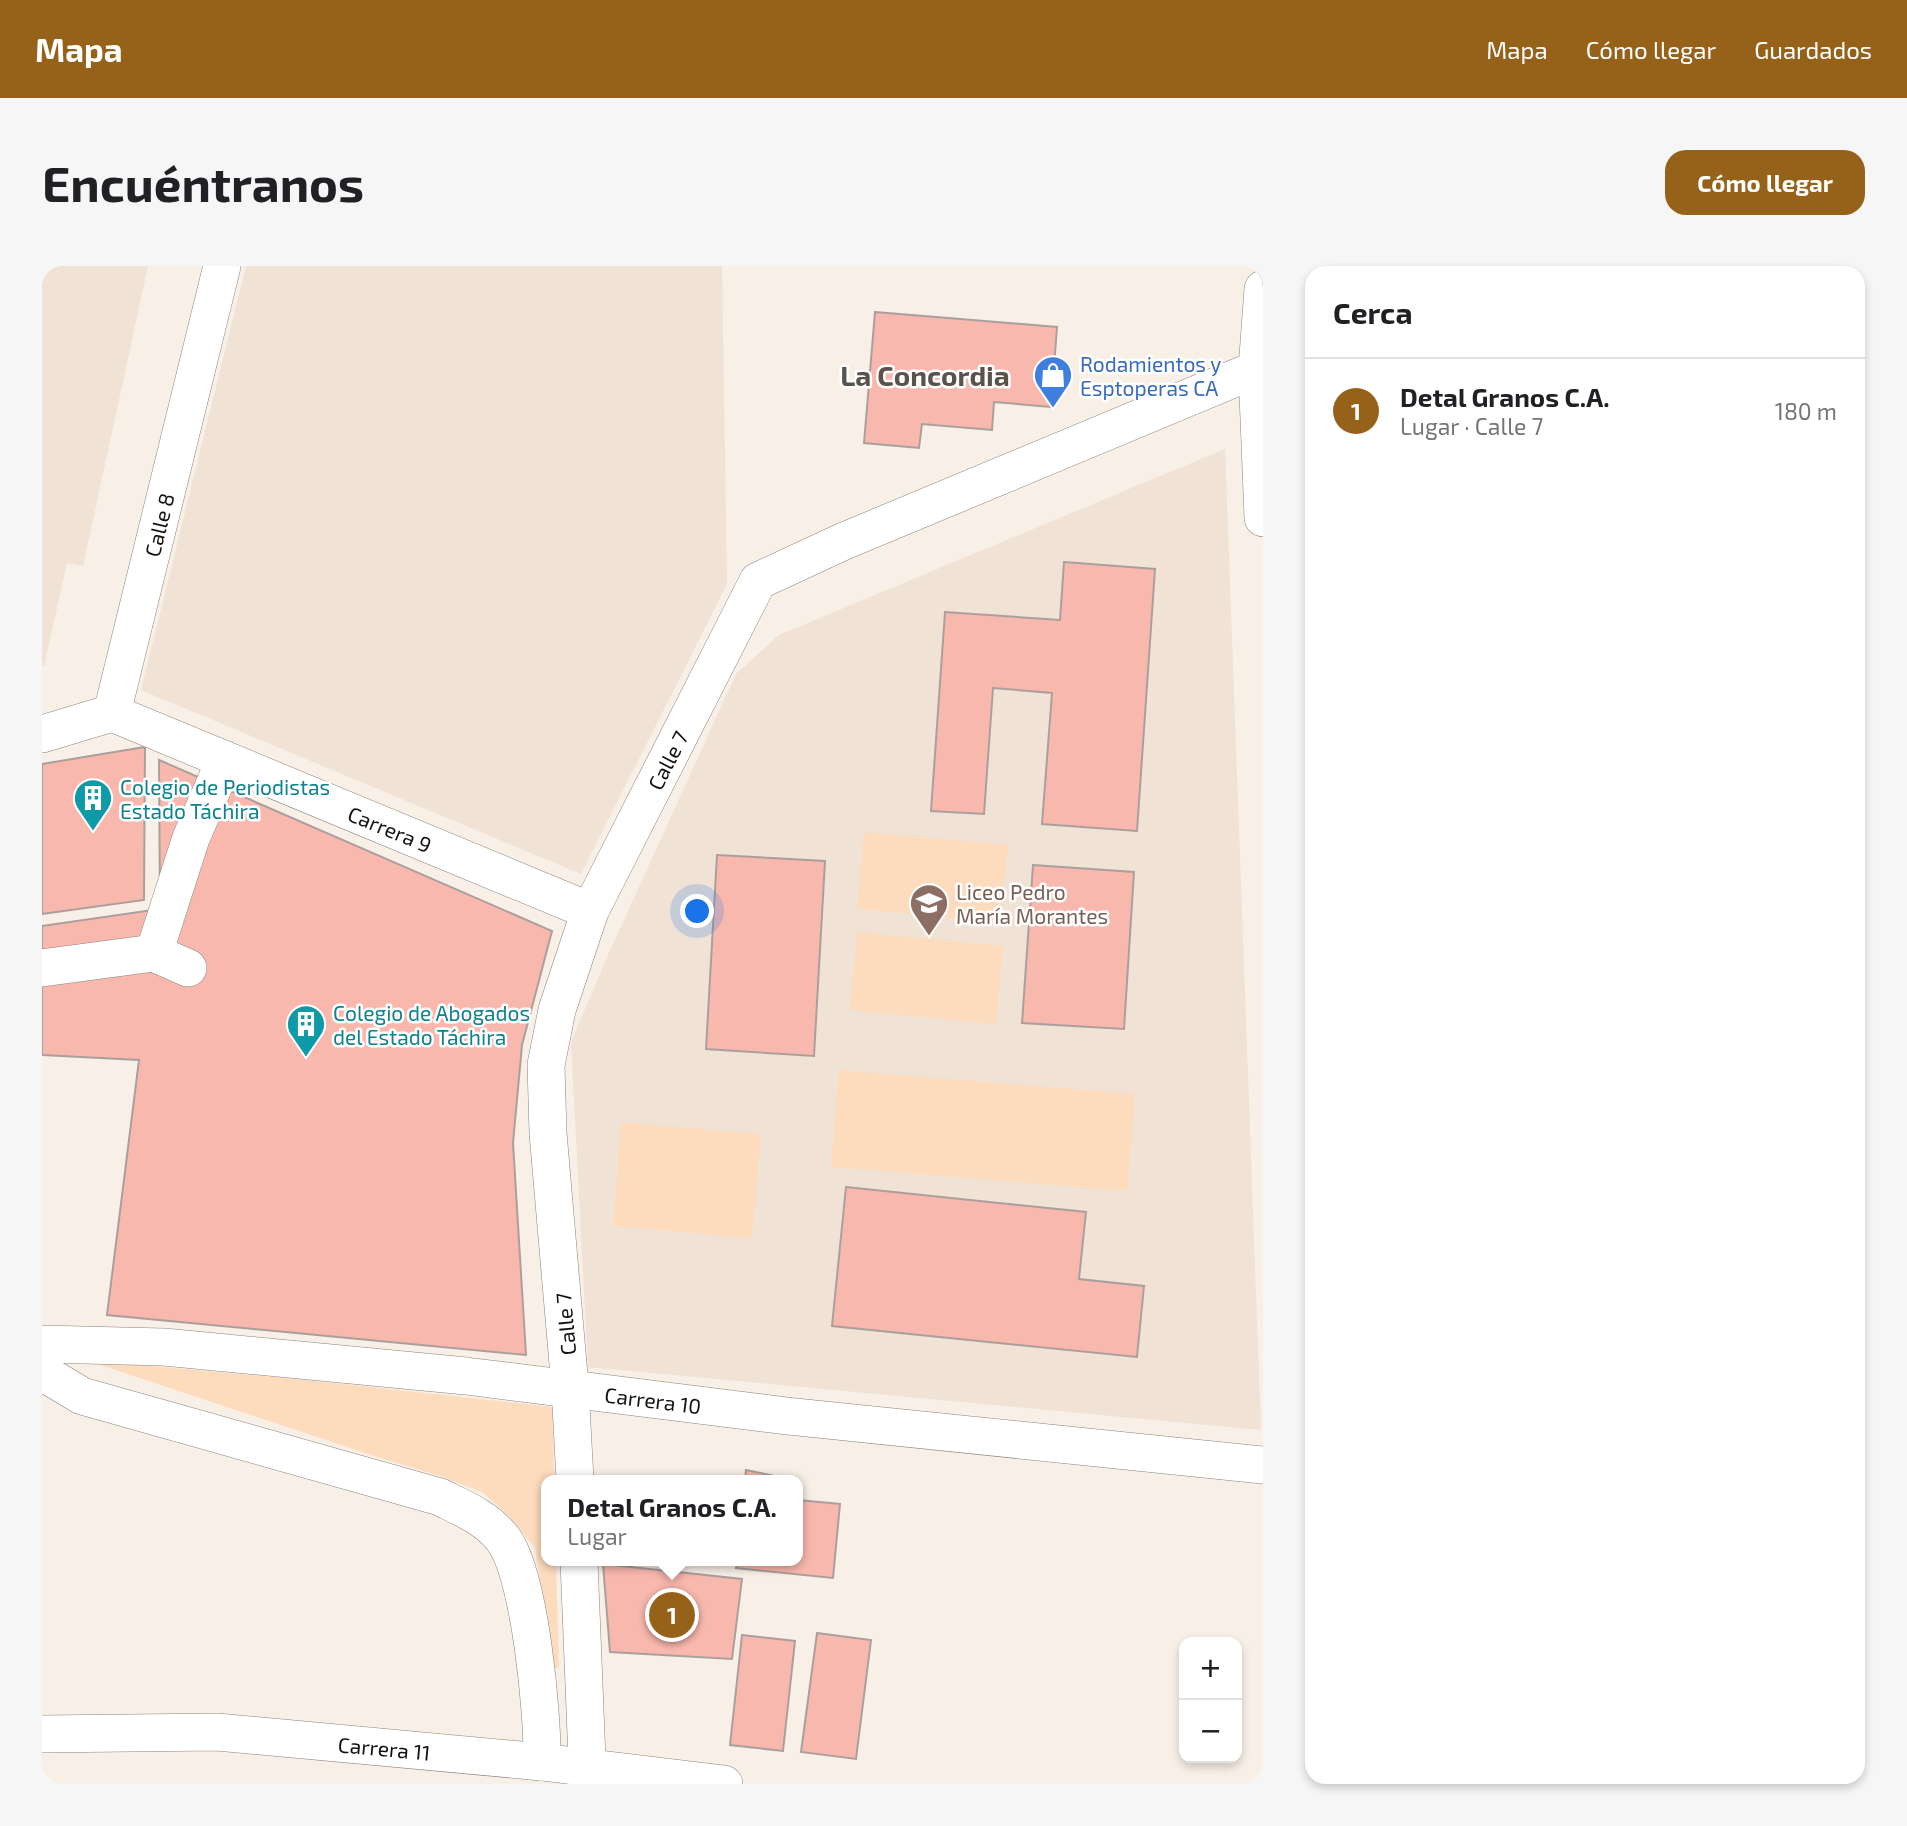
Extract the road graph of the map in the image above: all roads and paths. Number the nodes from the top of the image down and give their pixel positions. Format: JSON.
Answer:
{"nodes":[{"id":1,"x":222,"y":266,"type":"edge"},
{"id":2,"x":1263,"y":289,"type":"edge"},
{"id":3,"x":1257,"y":369,"type":"junction"},
{"id":4,"x":1263,"y":518,"type":"edge"},
{"id":5,"x":112,"y":713,"type":"junction"},
{"id":6,"x":42,"y":734,"type":"edge"},
{"id":7,"x":225,"y":760,"type":"junction"},
{"id":8,"x":590,"y":911,"type":"junction"},
{"id":9,"x":154,"y":953,"type":"junction"},
{"id":10,"x":42,"y":968,"type":"edge"},
{"id":11,"x":188,"y":968,"type":"dead end"},
{"id":12,"x":42,"y":1345,"type":"edge"},
{"id":13,"x":42,"y":1372,"type":"edge"},
{"id":14,"x":570,"y":1387,"type":"junction"},
{"id":15,"x":1263,"y":1465,"type":"edge"},
{"id":16,"x":575,"y":1475,"type":"edge"},
{"id":17,"x":579,"y":1566,"type":"edge"},
{"id":18,"x":42,"y":1734,"type":"edge"},
{"id":19,"x":542,"y":1762,"type":"junction"},
{"id":20,"x":588,"y":1775,"type":"edge"},
{"id":21,"x":724,"y":1784,"type":"edge"}],
"edges":[{"from":1,"to":5,"type":"street","name":"Calle 8"},
{"from":2,"to":3,"type":"street"},
{"from":3,"to":4,"type":"street"},
{"from":3,"to":8,"type":"street","name":"Calle 7"},
{"from":5,"to":6,"type":"street"},
{"from":5,"to":7,"type":"street","name":"Carrera 9"},
{"from":7,"to":8,"type":"street","name":"Carrera 9"},
{"from":7,"to":9,"type":"street"},
{"from":8,"to":14,"type":"street","name":"Calle 7"},
{"from":9,"to":10,"type":"street"},
{"from":9,"to":11,"type":"street"},
{"from":12,"to":14,"type":"street","name":"Carrera 10"},
{"from":13,"to":19,"type":"street"},
{"from":14,"to":15,"type":"street","name":"Carrera 10"},
{"from":14,"to":16,"type":"street","name":"Calle 7"},
{"from":17,"to":20,"type":"street"},
{"from":18,"to":19,"type":"street","name":"Carrera 11"},
{"from":19,"to":20,"type":"street","name":"Carrera 11"},
{"from":20,"to":21,"type":"street","name":"Carrera 11"}]}
